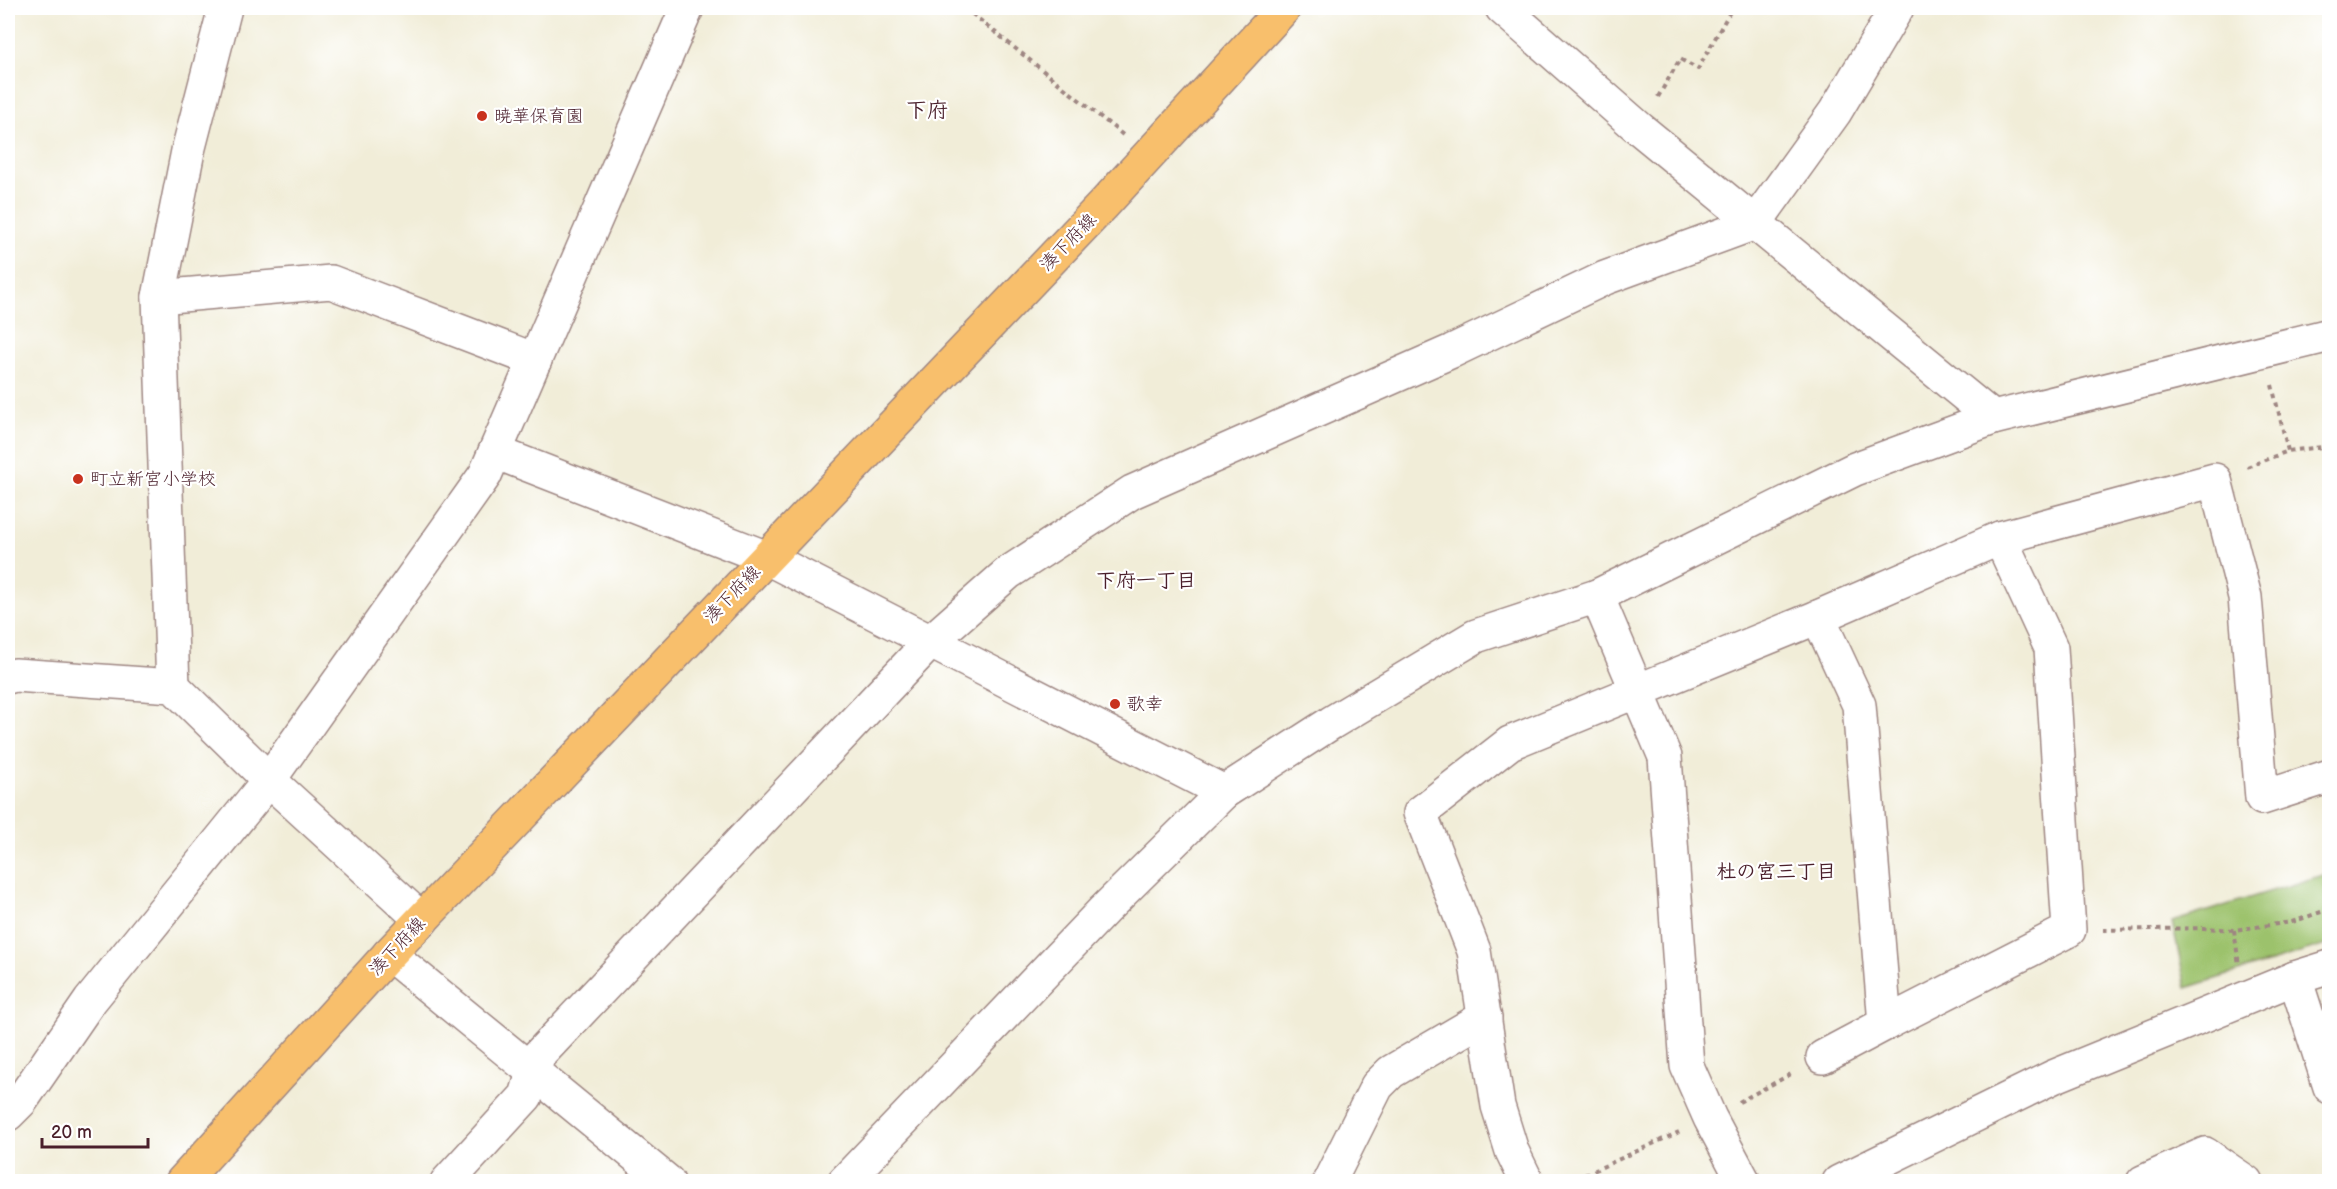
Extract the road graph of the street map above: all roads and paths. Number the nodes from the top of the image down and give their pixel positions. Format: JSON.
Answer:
{"nodes":[{"id":1,"x":225,"y":8,"type":"edge"},
{"id":2,"x":687,"y":8,"type":"edge"},
{"id":3,"x":964,"y":8,"type":"edge"},
{"id":4,"x":1284,"y":8,"type":"edge"},
{"id":5,"x":1502,"y":8,"type":"edge"},
{"id":6,"x":1732,"y":8,"type":"edge"},
{"id":7,"x":1897,"y":8,"type":"edge"},
{"id":8,"x":1640,"y":129,"type":"junction"},
{"id":9,"x":1148,"y":155,"type":"junction"},
{"id":10,"x":1755,"y":223,"type":"junction"},
{"id":11,"x":159,"y":297,"type":"junction"},
{"id":12,"x":2330,"y":335,"type":"edge"},
{"id":13,"x":2265,"y":353,"type":"junction"},
{"id":14,"x":535,"y":360,"type":"junction"},
{"id":15,"x":1993,"y":418,"type":"junction"},
{"id":16,"x":2330,"y":446,"type":"edge"},
{"id":17,"x":2288,"y":451,"type":"junction"},
{"id":18,"x":495,"y":452,"type":"junction"},
{"id":19,"x":2215,"y":480,"type":"junction"},
{"id":20,"x":2000,"y":538,"type":"junction"},
{"id":21,"x":767,"y":558,"type":"junction"},
{"id":22,"x":1597,"y":596,"type":"junction"},
{"id":23,"x":1818,"y":617,"type":"junction"},
{"id":24,"x":931,"y":641,"type":"junction"},
{"id":25,"x":8,"y":677,"type":"edge"},
{"id":26,"x":173,"y":686,"type":"junction"},
{"id":27,"x":1636,"y":692,"type":"junction"},
{"id":28,"x":2330,"y":776,"type":"edge"},
{"id":29,"x":269,"y":780,"type":"junction"},
{"id":30,"x":1224,"y":792,"type":"junction"},
{"id":31,"x":2330,"y":909,"type":"edge"},
{"id":32,"x":422,"y":920,"type":"junction"},
{"id":33,"x":2069,"y":930,"type":"junction"},
{"id":34,"x":389,"y":954,"type":"junction"},
{"id":35,"x":2330,"y":967,"type":"edge"},
{"id":36,"x":2295,"y":978,"type":"junction"},
{"id":37,"x":1485,"y":1017,"type":"junction"},
{"id":38,"x":1885,"y":1024,"type":"junction"},
{"id":39,"x":1823,"y":1057,"type":"joint"},
{"id":40,"x":534,"y":1071,"type":"junction"},
{"id":41,"x":2330,"y":1087,"type":"edge"},
{"id":42,"x":8,"y":1114,"type":"edge"},
{"id":43,"x":1710,"y":1118,"type":"junction"},
{"id":44,"x":182,"y":1182,"type":"edge"},
{"id":45,"x":447,"y":1182,"type":"edge"},
{"id":46,"x":668,"y":1182,"type":"edge"},
{"id":47,"x":844,"y":1182,"type":"edge"},
{"id":48,"x":1329,"y":1182,"type":"edge"},
{"id":49,"x":1527,"y":1182,"type":"edge"},
{"id":50,"x":1569,"y":1182,"type":"edge"},
{"id":51,"x":1744,"y":1182,"type":"edge"},
{"id":52,"x":1839,"y":1182,"type":"edge"},
{"id":53,"x":2143,"y":1182,"type":"edge"},
{"id":54,"x":2246,"y":1182,"type":"edge"}],
"edges":[{"from":1,"to":11,"type":"street"},
{"from":2,"to":14,"type":"street"},
{"from":3,"to":9,"type":"path"},
{"from":4,"to":9,"type":"main road","name":"湊下府線"},
{"from":5,"to":8,"type":"street"},
{"from":6,"to":8,"type":"path"},
{"from":7,"to":10,"type":"street"},
{"from":8,"to":10,"type":"street"},
{"from":9,"to":21,"type":"main road","name":"湊下府線"},
{"from":10,"to":15,"type":"street"},
{"from":10,"to":24,"type":"street"},
{"from":11,"to":14,"type":"street"},
{"from":11,"to":26,"type":"street"},
{"from":12,"to":13,"type":"street"},
{"from":13,"to":15,"type":"street"},
{"from":13,"to":17,"type":"path"},
{"from":14,"to":18,"type":"street"},
{"from":15,"to":22,"type":"street"},
{"from":16,"to":17,"type":"path"},
{"from":17,"to":19,"type":"path"},
{"from":18,"to":21,"type":"street"},
{"from":18,"to":29,"type":"street"},
{"from":19,"to":20,"type":"street"},
{"from":19,"to":28,"type":"street"},
{"from":20,"to":23,"type":"street"},
{"from":20,"to":33,"type":"street"},
{"from":21,"to":24,"type":"street"},
{"from":21,"to":32,"type":"main road","name":"湊下府線"},
{"from":22,"to":27,"type":"street"},
{"from":22,"to":30,"type":"street"},
{"from":23,"to":27,"type":"street"},
{"from":23,"to":38,"type":"street"},
{"from":24,"to":30,"type":"street"},
{"from":24,"to":40,"type":"street"},
{"from":25,"to":26,"type":"street"},
{"from":26,"to":29,"type":"street"},
{"from":27,"to":37,"type":"street"},
{"from":27,"to":43,"type":"street"},
{"from":29,"to":32,"type":"street"},
{"from":29,"to":42,"type":"street"},
{"from":30,"to":47,"type":"street"},
{"from":31,"to":33,"type":"path"},
{"from":32,"to":34,"type":"main road","name":"湊下府線"},
{"from":33,"to":38,"type":"street"},
{"from":34,"to":40,"type":"street"},
{"from":34,"to":44,"type":"main road","name":"湊下府線"},
{"from":35,"to":36,"type":"street"},
{"from":36,"to":41,"type":"street"},
{"from":36,"to":52,"type":"street"},
{"from":37,"to":48,"type":"street"},
{"from":37,"to":49,"type":"street"},
{"from":38,"to":39,"type":"street"},
{"from":39,"to":43,"type":"path"},
{"from":40,"to":45,"type":"street"},
{"from":40,"to":46,"type":"street"},
{"from":43,"to":50,"type":"path"},
{"from":43,"to":51,"type":"street"},
{"from":53,"to":54,"type":"street"}]}
